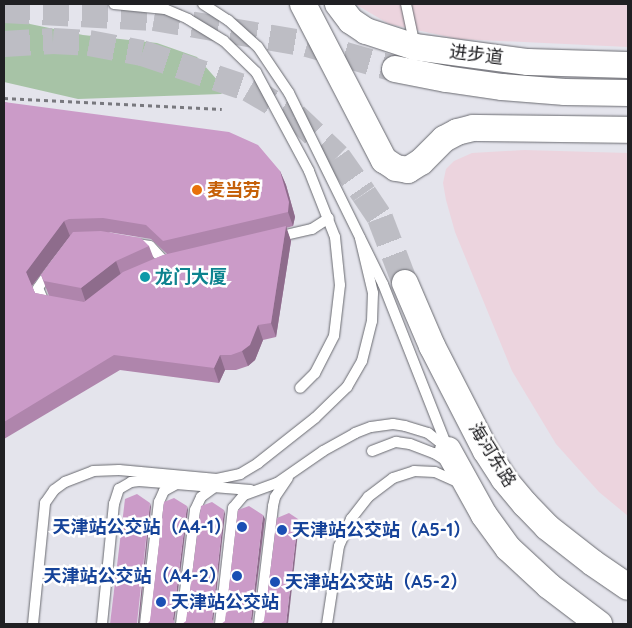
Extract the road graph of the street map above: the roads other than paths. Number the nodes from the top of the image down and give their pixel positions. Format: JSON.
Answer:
{"nodes":[{"id":1,"x":114,"y":4,"type":"edge"},
{"id":2,"x":203,"y":4,"type":"edge"},
{"id":3,"x":303,"y":4,"type":"edge"},
{"id":4,"x":338,"y":4,"type":"edge"},
{"id":5,"x":406,"y":4,"type":"edge"},
{"id":6,"x":415,"y":46,"type":"junction"},
{"id":7,"x":628,"y":65,"type":"edge"},
{"id":8,"x":395,"y":69,"type":"tunnel mouth"},
{"id":9,"x":628,"y":93,"type":"edge"},
{"id":10,"x":628,"y":130,"type":"edge"},
{"id":11,"x":329,"y":218,"type":"junction"},
{"id":12,"x":360,"y":238,"type":"junction"},
{"id":13,"x":266,"y":240,"type":"edge"},
{"id":14,"x":124,"y":242,"type":"edge"},
{"id":15,"x":184,"y":258,"type":"edge"},
{"id":16,"x":59,"y":261,"type":"edge"},
{"id":17,"x":405,"y":283,"type":"tunnel mouth"},
{"id":18,"x":62,"y":305,"type":"edge"},
{"id":19,"x":300,"y":388,"type":"dead end"},
{"id":20,"x":372,"y":451,"type":"dead end"},
{"id":21,"x":458,"y":469,"type":"junction"},
{"id":22,"x":290,"y":476,"type":"junction"},
{"id":23,"x":176,"y":484,"type":"junction"},
{"id":24,"x":215,"y":487,"type":"junction"},
{"id":25,"x":257,"y":490,"type":"junction"},
{"id":26,"x":628,"y":587,"type":"edge"},
{"id":27,"x":594,"y":623,"type":"edge"},
{"id":28,"x":33,"y":624,"type":"edge"},
{"id":29,"x":102,"y":624,"type":"edge"},
{"id":30,"x":145,"y":624,"type":"edge"},
{"id":31,"x":181,"y":624,"type":"edge"},
{"id":32,"x":220,"y":624,"type":"edge"},
{"id":33,"x":259,"y":624,"type":"edge"},
{"id":34,"x":327,"y":624,"type":"edge"}],
"edges":[{"from":1,"to":11,"type":"lane"},
{"from":2,"to":12,"type":"lane"},
{"from":3,"to":10,"type":"main road"},
{"from":4,"to":6,"type":"main road","name":"进步道"},
{"from":5,"to":6,"type":"lane"},
{"from":6,"to":7,"type":"main road","name":"进步道"},
{"from":8,"to":9,"type":"main road","name":"进步道"},
{"from":11,"to":13,"type":"lane"},
{"from":11,"to":19,"type":"lane"},
{"from":12,"to":21,"type":"lane"},
{"from":12,"to":28,"type":"lane"},
{"from":14,"to":15,"type":"lane"},
{"from":16,"to":18,"type":"lane"},
{"from":17,"to":26,"type":"main road","name":"海河东路"},
{"from":20,"to":21,"type":"lane"},
{"from":21,"to":22,"type":"lane"},
{"from":21,"to":27,"type":"main road"},
{"from":21,"to":34,"type":"lane"},
{"from":22,"to":25,"type":"lane"},
{"from":22,"to":33,"type":"lane"},
{"from":23,"to":24,"type":"lane"},
{"from":23,"to":29,"type":"lane"},
{"from":23,"to":30,"type":"lane"},
{"from":24,"to":25,"type":"lane"},
{"from":24,"to":31,"type":"lane"},
{"from":25,"to":32,"type":"lane"}]}
